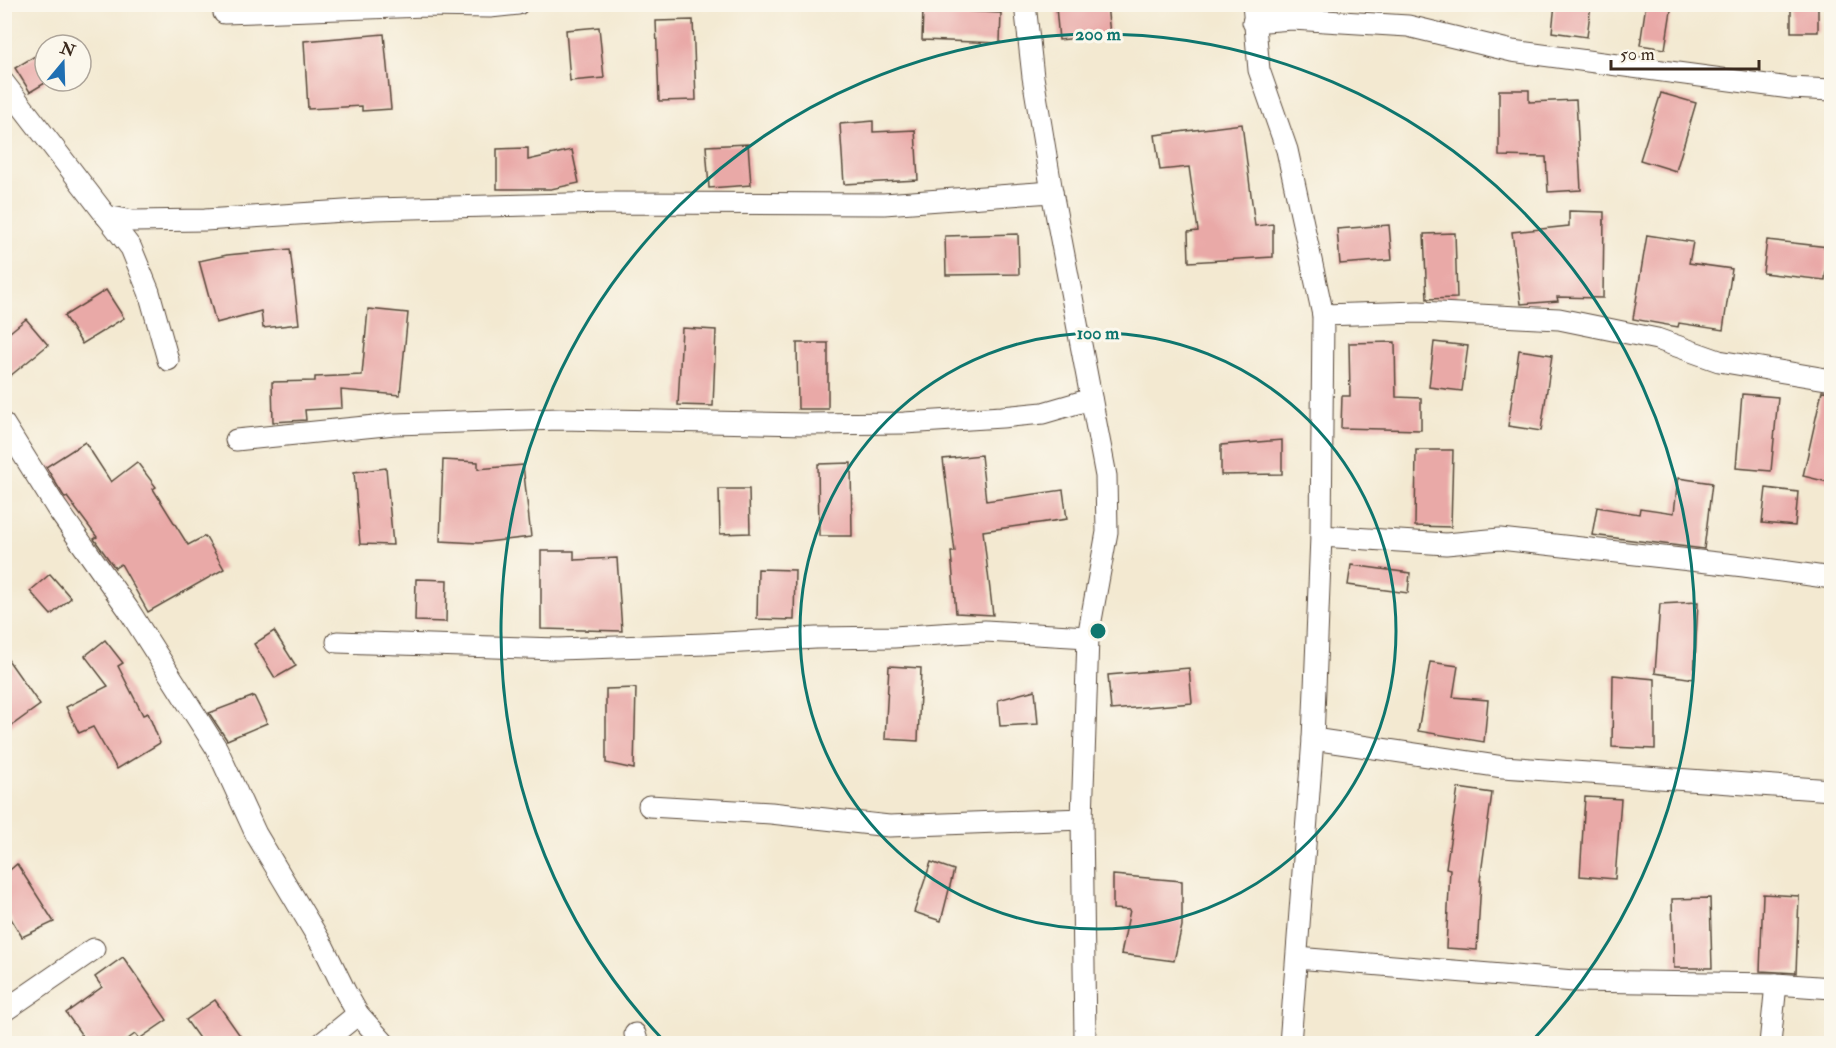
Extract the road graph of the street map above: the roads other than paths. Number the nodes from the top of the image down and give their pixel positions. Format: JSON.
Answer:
{"nodes":[{"id":1,"x":518,"y":4,"type":"edge"},
{"id":2,"x":1025,"y":4,"type":"edge"},
{"id":3,"x":424,"y":5,"type":"edge"},
{"id":4,"x":224,"y":13,"type":"dead end"},
{"id":5,"x":1253,"y":13,"type":"edge"},
{"id":6,"x":4,"y":83,"type":"edge"},
{"id":7,"x":1832,"y":90,"type":"edge"},
{"id":8,"x":1052,"y":192,"type":"junction"},
{"id":9,"x":106,"y":216,"type":"junction"},
{"id":10,"x":1323,"y":315,"type":"junction"},
{"id":11,"x":168,"y":360,"type":"dead end"},
{"id":12,"x":1832,"y":380,"type":"edge"},
{"id":13,"x":1091,"y":399,"type":"junction"},
{"id":14,"x":4,"y":424,"type":"edge"},
{"id":15,"x":236,"y":440,"type":"dead end"},
{"id":16,"x":1321,"y":536,"type":"junction"},
{"id":17,"x":1832,"y":578,"type":"edge"},
{"id":18,"x":1088,"y":637,"type":"junction"},
{"id":19,"x":337,"y":642,"type":"dead end"},
{"id":20,"x":1313,"y":739,"type":"junction"},
{"id":21,"x":1832,"y":789,"type":"edge"},
{"id":22,"x":650,"y":806,"type":"dead end"},
{"id":23,"x":1082,"y":819,"type":"junction"},
{"id":24,"x":94,"y":949,"type":"dead end"},
{"id":25,"x":1297,"y":958,"type":"junction"},
{"id":26,"x":1776,"y":984,"type":"junction"},
{"id":27,"x":1832,"y":988,"type":"edge"},
{"id":28,"x":4,"y":1011,"type":"edge"},
{"id":29,"x":358,"y":1014,"type":"junction"},
{"id":30,"x":1085,"y":1039,"type":"dead end"},
{"id":31,"x":321,"y":1044,"type":"edge"},
{"id":32,"x":385,"y":1044,"type":"edge"},
{"id":33,"x":1290,"y":1044,"type":"edge"},
{"id":34,"x":1770,"y":1044,"type":"edge"}],
"edges":[{"from":1,"to":3,"type":"street"},
{"from":2,"to":8,"type":"street"},
{"from":3,"to":4,"type":"street"},
{"from":5,"to":7,"type":"street"},
{"from":5,"to":10,"type":"street"},
{"from":6,"to":9,"type":"street"},
{"from":8,"to":9,"type":"street"},
{"from":8,"to":13,"type":"street"},
{"from":9,"to":11,"type":"street"},
{"from":10,"to":12,"type":"street"},
{"from":10,"to":16,"type":"street"},
{"from":13,"to":15,"type":"street"},
{"from":13,"to":18,"type":"street"},
{"from":14,"to":29,"type":"street"},
{"from":16,"to":17,"type":"street"},
{"from":16,"to":20,"type":"street"},
{"from":18,"to":19,"type":"street"},
{"from":18,"to":23,"type":"street"},
{"from":20,"to":21,"type":"street"},
{"from":20,"to":25,"type":"street"},
{"from":22,"to":23,"type":"street"},
{"from":23,"to":30,"type":"street"},
{"from":24,"to":28,"type":"street"},
{"from":25,"to":26,"type":"street"},
{"from":25,"to":33,"type":"street"},
{"from":26,"to":27,"type":"street"},
{"from":26,"to":34,"type":"street"},
{"from":29,"to":31,"type":"street"},
{"from":29,"to":32,"type":"street"}]}
